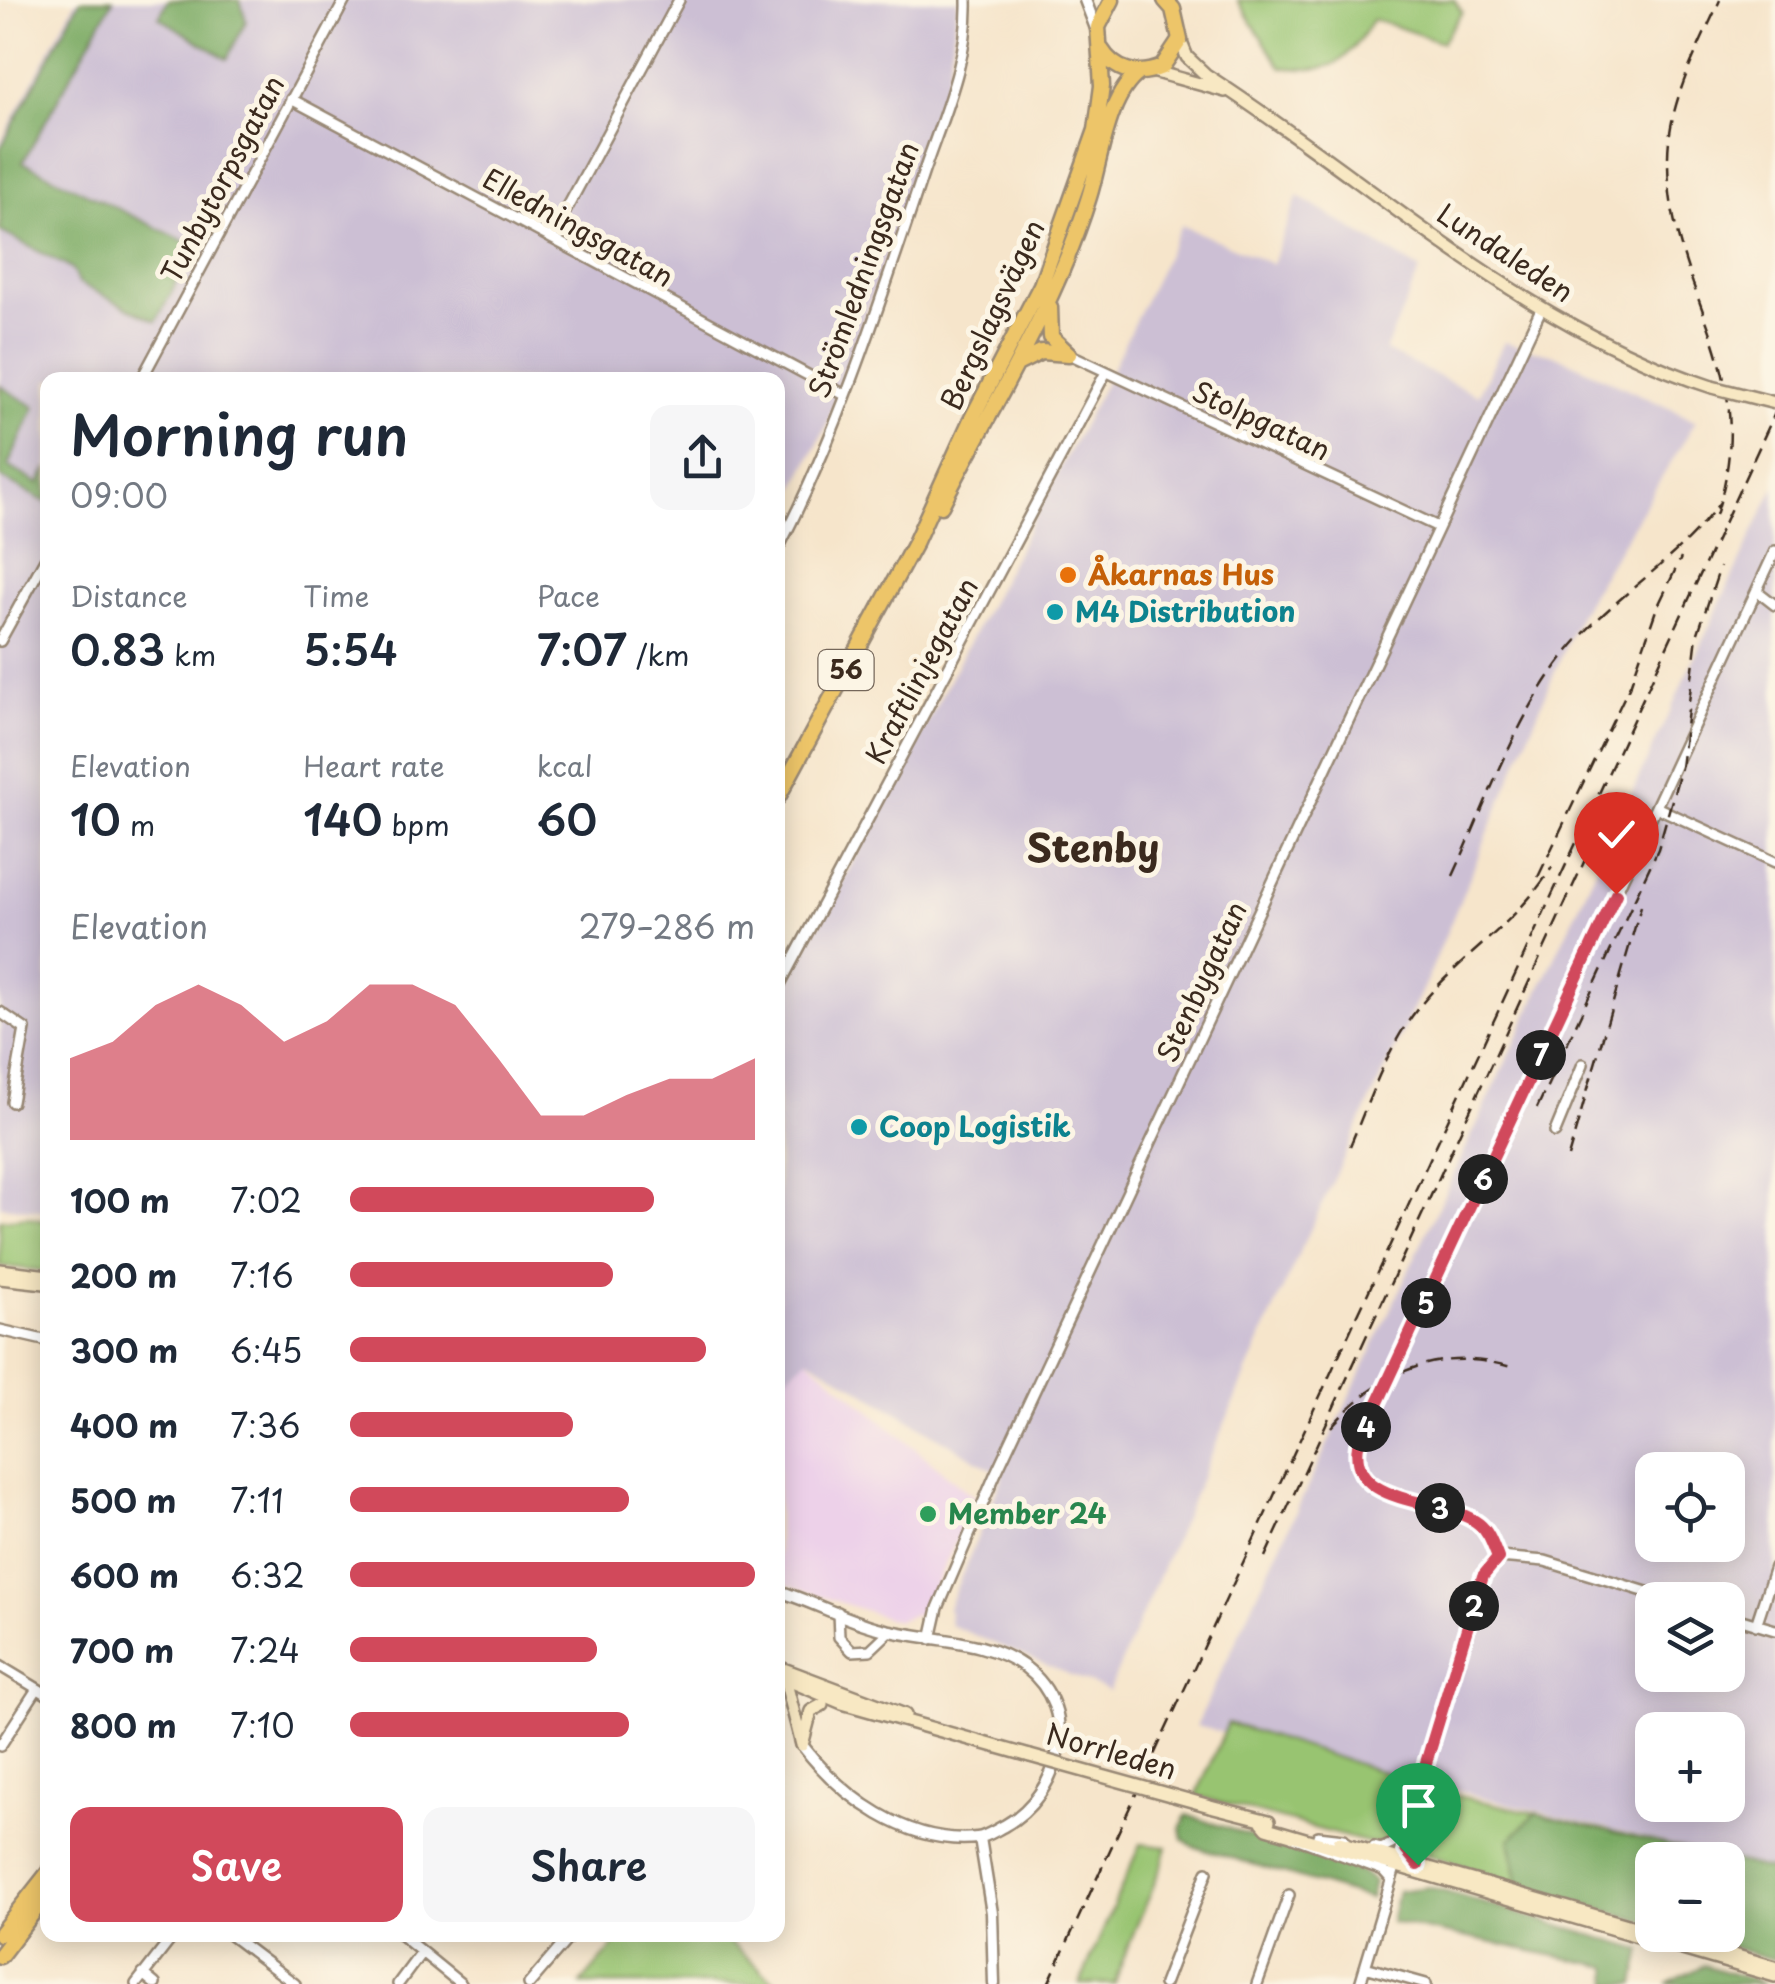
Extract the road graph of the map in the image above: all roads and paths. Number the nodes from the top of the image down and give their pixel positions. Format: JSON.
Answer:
{"nodes":[{"id":1,"x":345,"y":0,"type":"edge"},
{"id":2,"x":679,"y":0,"type":"edge"},
{"id":3,"x":967,"y":0,"type":"edge"},
{"id":4,"x":1085,"y":0,"type":"edge"},
{"id":5,"x":1112,"y":0,"type":"edge"},
{"id":6,"x":1165,"y":0,"type":"edge"},
{"id":7,"x":1179,"y":0,"type":"edge"},
{"id":8,"x":1179,"y":34,"type":"junction"},
{"id":9,"x":1098,"y":39,"type":"junction"},
{"id":10,"x":1146,"y":72,"type":"junction"},
{"id":11,"x":1236,"y":94,"type":"junction"},
{"id":12,"x":292,"y":99,"type":"junction"},
{"id":13,"x":551,"y":238,"type":"junction"},
{"id":14,"x":1051,"y":299,"type":"junction"},
{"id":15,"x":1541,"y":309,"type":"junction"},
{"id":16,"x":1068,"y":354,"type":"junction"},
{"id":17,"x":1015,"y":367,"type":"junction"},
{"id":18,"x":145,"y":372,"type":"edge"},
{"id":19,"x":1105,"y":374,"type":"junction"},
{"id":20,"x":844,"y":395,"type":"junction"},
{"id":21,"x":1775,"y":403,"type":"edge"},
{"id":22,"x":1436,"y":526,"type":"junction"},
{"id":23,"x":785,"y":533,"type":"edge"},
{"id":24,"x":915,"y":543,"type":"junction"},
{"id":25,"x":1775,"y":551,"type":"edge"},
{"id":26,"x":40,"y":568,"type":"edge"},
{"id":27,"x":1757,"y":591,"type":"junction"},
{"id":28,"x":1775,"y":604,"type":"edge"},
{"id":29,"x":0,"y":641,"type":"edge"},
{"id":30,"x":785,"y":784,"type":"edge"},
{"id":31,"x":1656,"y":808,"type":"junction"},
{"id":32,"x":1775,"y":862,"type":"edge"},
{"id":33,"x":785,"y":975,"type":"edge"},
{"id":34,"x":0,"y":1012,"type":"edge"},
{"id":35,"x":1583,"y":1064,"type":"dead end"},
{"id":36,"x":12,"y":1102,"type":"dead end"},
{"id":37,"x":1555,"y":1132,"type":"dead end"},
{"id":38,"x":0,"y":1270,"type":"edge"},
{"id":39,"x":40,"y":1275,"type":"edge"},
{"id":40,"x":0,"y":1278,"type":"edge"},
{"id":41,"x":40,"y":1283,"type":"edge"},
{"id":42,"x":0,"y":1330,"type":"edge"},
{"id":43,"x":40,"y":1338,"type":"edge"},
{"id":44,"x":1498,"y":1558,"type":"junction"},
{"id":45,"x":1775,"y":1567,"type":"edge"},
{"id":46,"x":1635,"y":1588,"type":"edge"},
{"id":47,"x":785,"y":1593,"type":"edge"},
{"id":48,"x":838,"y":1612,"type":"junction"},
{"id":49,"x":1745,"y":1621,"type":"edge"},
{"id":50,"x":1756,"y":1625,"type":"junction"},
{"id":51,"x":1775,"y":1630,"type":"edge"},
{"id":52,"x":890,"y":1631,"type":"junction"},
{"id":53,"x":930,"y":1639,"type":"junction"},
{"id":54,"x":0,"y":1666,"type":"edge"},
{"id":55,"x":785,"y":1670,"type":"edge"},
{"id":56,"x":785,"y":1680,"type":"edge"},
{"id":57,"x":37,"y":1689,"type":"junction"},
{"id":58,"x":40,"y":1691,"type":"edge"},
{"id":59,"x":785,"y":1691,"type":"edge"},
{"id":60,"x":842,"y":1703,"type":"junction"},
{"id":61,"x":822,"y":1705,"type":"joint"},
{"id":62,"x":946,"y":1733,"type":"junction"},
{"id":63,"x":802,"y":1745,"type":"junction"},
{"id":64,"x":0,"y":1746,"type":"edge"},
{"id":65,"x":1262,"y":1822,"type":"junction"},
{"id":66,"x":1318,"y":1836,"type":"junction"},
{"id":67,"x":980,"y":1838,"type":"junction"},
{"id":68,"x":1402,"y":1842,"type":"junction"},
{"id":69,"x":1418,"y":1865,"type":"junction"},
{"id":70,"x":1395,"y":1866,"type":"junction"},
{"id":71,"x":1208,"y":1872,"type":"dead end"},
{"id":72,"x":40,"y":1883,"type":"edge"},
{"id":73,"x":1289,"y":1895,"type":"dead end"},
{"id":74,"x":40,"y":1904,"type":"edge"},
{"id":75,"x":1635,"y":1927,"type":"edge"},
{"id":76,"x":0,"y":1934,"type":"edge"},
{"id":77,"x":169,"y":1942,"type":"edge"},
{"id":78,"x":239,"y":1942,"type":"edge"},
{"id":79,"x":408,"y":1942,"type":"edge"},
{"id":80,"x":565,"y":1942,"type":"edge"},
{"id":81,"x":1723,"y":1952,"type":"edge"},
{"id":82,"x":421,"y":1953,"type":"junction"},
{"id":83,"x":0,"y":1956,"type":"edge"},
{"id":84,"x":1365,"y":1967,"type":"junction"},
{"id":85,"x":1775,"y":1967,"type":"edge"},
{"id":86,"x":144,"y":1974,"type":"junction"},
{"id":87,"x":1775,"y":1976,"type":"edge"},
{"id":88,"x":136,"y":1984,"type":"edge"},
{"id":89,"x":156,"y":1984,"type":"edge"},
{"id":90,"x":295,"y":1984,"type":"edge"},
{"id":91,"x":398,"y":1984,"type":"edge"},
{"id":92,"x":461,"y":1984,"type":"edge"},
{"id":93,"x":530,"y":1984,"type":"edge"},
{"id":94,"x":994,"y":1984,"type":"edge"},
{"id":95,"x":1164,"y":1984,"type":"edge"},
{"id":96,"x":1257,"y":1984,"type":"edge"},
{"id":97,"x":1360,"y":1984,"type":"edge"},
{"id":98,"x":1426,"y":1984,"type":"edge"}],
"edges":[{"from":1,"to":12,"type":"street","name":"Tunbytorpsgatan"},
{"from":2,"to":13,"type":"street"},
{"from":3,"to":20,"type":"street","name":"Strömledningsgatan"},
{"from":4,"to":9,"type":"street"},
{"from":5,"to":9,"type":"highway","number":"56"},
{"from":6,"to":8,"type":"highway"},
{"from":7,"to":8,"type":"highway"},
{"from":8,"to":10,"type":"highway","number":"56"},
{"from":8,"to":11,"type":"main road","name":"Lundaleden"},
{"from":9,"to":10,"type":"highway"},
{"from":9,"to":24,"type":"highway","name":"Bergslagsvägen","number":"56"},
{"from":10,"to":11,"type":"main road","name":"Lundaleden"},
{"from":10,"to":14,"type":"highway","name":"Bergslagsvägen","number":"56"},
{"from":11,"to":15,"type":"main road","name":"Lundaleden"},
{"from":12,"to":13,"type":"street","name":"Elledningsgatan"},
{"from":12,"to":18,"type":"street","name":"Tunbytorpsgatan"},
{"from":13,"to":20,"type":"street","name":"Elledningsgatan"},
{"from":14,"to":16,"type":"highway"},
{"from":14,"to":17,"type":"highway","name":"Bergslagsvägen","number":"56"},
{"from":15,"to":21,"type":"main road","name":"Lundaleden","bridge":true},
{"from":15,"to":22,"type":"street","name":"Stenbygatan"},
{"from":16,"to":17,"type":"highway"},
{"from":16,"to":19,"type":"street","name":"Stolpgatan"},
{"from":17,"to":24,"type":"highway","name":"Bergslagsvägen","number":"56"},
{"from":19,"to":22,"type":"street","name":"Stolpgatan"},
{"from":19,"to":33,"type":"street","name":"Kraftlinjegatan"},
{"from":20,"to":23,"type":"street","name":"Strömledningsgatan"},
{"from":22,"to":53,"type":"street","name":"Stenbygatan"},
{"from":24,"to":30,"type":"highway","name":"Bergslagsvägen","number":"56"},
{"from":25,"to":27,"type":"street"},
{"from":26,"to":29,"type":"street"},
{"from":27,"to":28,"type":"street"},
{"from":27,"to":31,"type":"street"},
{"from":31,"to":32,"type":"street"},
{"from":31,"to":44,"type":"street"},
{"from":34,"to":36,"type":"street"},
{"from":35,"to":37,"type":"street"},
{"from":38,"to":39,"type":"main road"},
{"from":40,"to":41,"type":"main road"},
{"from":42,"to":43,"type":"street"},
{"from":44,"to":46,"type":"street"},
{"from":44,"to":68,"type":"street"},
{"from":45,"to":50,"type":"street"},
{"from":47,"to":48,"type":"street"},
{"from":48,"to":52,"type":"street"},
{"from":48,"to":52,"type":"street"},
{"from":49,"to":50,"type":"street"},
{"from":50,"to":51,"type":"street"},
{"from":52,"to":53,"type":"street"},
{"from":53,"to":67,"type":"street"},
{"from":54,"to":57,"type":"street"},
{"from":55,"to":62,"type":"main road","name":"Norrleden"},
{"from":56,"to":60,"type":"main road","name":"Norrleden"},
{"from":57,"to":58,"type":"street"},
{"from":57,"to":64,"type":"street"},
{"from":59,"to":63,"type":"main road"},
{"from":60,"to":61,"type":"street"},
{"from":60,"to":62,"type":"main road","name":"Norrleden"},
{"from":61,"to":63,"type":"main road"},
{"from":62,"to":65,"type":"main road","name":"Norrleden","bridge":true},
{"from":63,"to":67,"type":"street"},
{"from":65,"to":66,"type":"main road","name":"Norrleden"},
{"from":65,"to":70,"type":"main road","name":"Norrleden"},
{"from":66,"to":68,"type":"street"},
{"from":66,"to":70,"type":"main road","name":"Norrleden"},
{"from":67,"to":94,"type":"street"},
{"from":68,"to":69,"type":"street"},
{"from":68,"to":70,"type":"street"},
{"from":69,"to":70,"type":"main road","name":"Norrleden"},
{"from":69,"to":75,"type":"main road","name":"Norrleden"},
{"from":70,"to":84,"type":"street"},
{"from":70,"to":87,"type":"main road","name":"Norrleden"},
{"from":71,"to":95,"type":"street"},
{"from":72,"to":76,"type":"highway"},
{"from":73,"to":96,"type":"street"},
{"from":74,"to":83,"type":"highway"},
{"from":77,"to":86,"type":"street"},
{"from":78,"to":90,"type":"street"},
{"from":79,"to":82,"type":"street"},
{"from":80,"to":93,"type":"street"},
{"from":81,"to":85,"type":"main road"},
{"from":82,"to":91,"type":"street"},
{"from":82,"to":92,"type":"street"},
{"from":84,"to":97,"type":"street"},
{"from":84,"to":98,"type":"street"},
{"from":86,"to":88,"type":"street"},
{"from":86,"to":89,"type":"street"}]}
